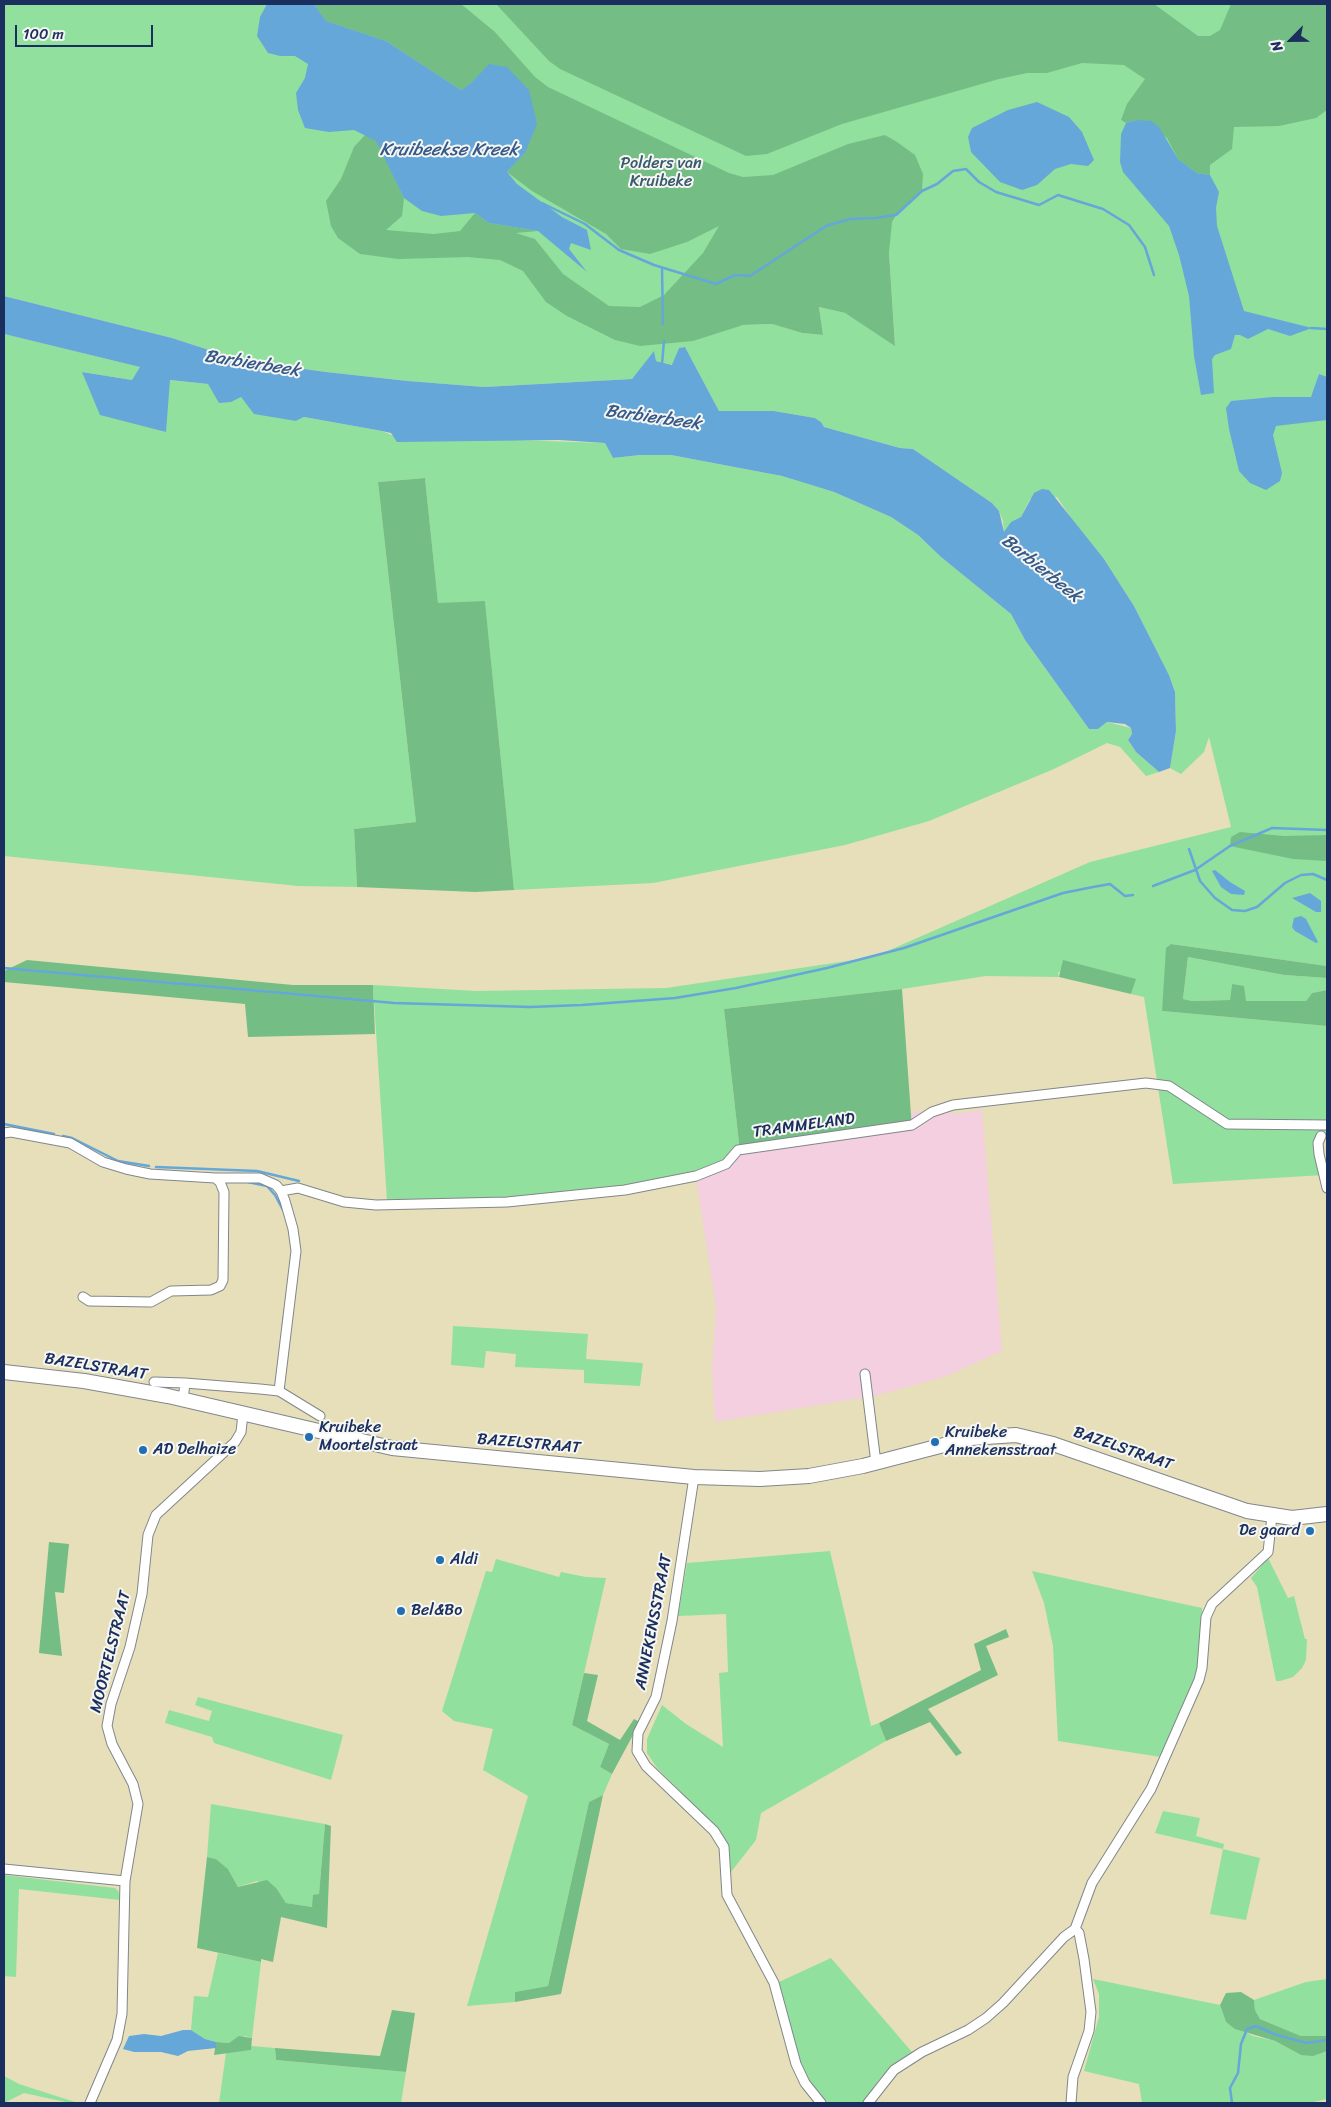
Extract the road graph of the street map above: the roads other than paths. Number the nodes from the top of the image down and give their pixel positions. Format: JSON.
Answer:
{"nodes":[{"id":1,"x":1327,"y":1125,"type":"edge"},
{"id":2,"x":4,"y":1133,"type":"edge"},
{"id":3,"x":1321,"y":1136,"type":"dead end"},
{"id":4,"x":215,"y":1178,"type":"junction"},
{"id":5,"x":1327,"y":1188,"type":"edge"},
{"id":6,"x":281,"y":1191,"type":"junction"},
{"id":7,"x":83,"y":1297,"type":"dead end"},
{"id":8,"x":4,"y":1372,"type":"edge"},
{"id":9,"x":865,"y":1374,"type":"dead end"},
{"id":10,"x":154,"y":1382,"type":"dead end"},
{"id":11,"x":184,"y":1383,"type":"junction"},
{"id":12,"x":279,"y":1391,"type":"junction"},
{"id":13,"x":183,"y":1400,"type":"junction"},
{"id":14,"x":243,"y":1414,"type":"junction"},
{"id":15,"x":320,"y":1416,"type":"dead end"},
{"id":16,"x":876,"y":1463,"type":"junction"},
{"id":17,"x":694,"y":1477,"type":"junction"},
{"id":18,"x":1327,"y":1514,"type":"edge"},
{"id":19,"x":1272,"y":1516,"type":"junction"},
{"id":20,"x":4,"y":1869,"type":"edge"},
{"id":21,"x":125,"y":1881,"type":"junction"},
{"id":22,"x":1075,"y":1929,"type":"junction"},
{"id":23,"x":90,"y":2103,"type":"edge"},
{"id":24,"x":821,"y":2103,"type":"edge"},
{"id":25,"x":868,"y":2103,"type":"edge"},
{"id":26,"x":1071,"y":2103,"type":"edge"}],
"edges":[{"from":1,"to":6,"type":"street","name":"TRAMMELAND"},
{"from":2,"to":4,"type":"street"},
{"from":3,"to":5,"type":"street"},
{"from":4,"to":6,"type":"street"},
{"from":4,"to":7,"type":"street"},
{"from":6,"to":12,"type":"street"},
{"from":8,"to":13,"type":"main road","name":"BAZELSTRAAT"},
{"from":9,"to":16,"type":"street"},
{"from":10,"to":11,"type":"street","name":"BAZELSTRAAT"},
{"from":11,"to":12,"type":"street","name":"BAZELSTRAAT"},
{"from":11,"to":13,"type":"street"},
{"from":12,"to":15,"type":"street","name":"BAZELSTRAAT"},
{"from":13,"to":14,"type":"main road","name":"BAZELSTRAAT"},
{"from":14,"to":17,"type":"main road","name":"BAZELSTRAAT"},
{"from":14,"to":21,"type":"street","name":"MOORTELSTRAAT"},
{"from":16,"to":17,"type":"main road","name":"BAZELSTRAAT"},
{"from":16,"to":19,"type":"main road","name":"BAZELSTRAAT"},
{"from":17,"to":24,"type":"street","name":"ANNEKENSSTRAAT"},
{"from":18,"to":19,"type":"main road","name":"BAZELSTRAAT"},
{"from":19,"to":22,"type":"street"},
{"from":20,"to":21,"type":"street"},
{"from":21,"to":23,"type":"street","name":"MOORTELSTRAAT"},
{"from":22,"to":25,"type":"street"},
{"from":22,"to":26,"type":"street"}]}
